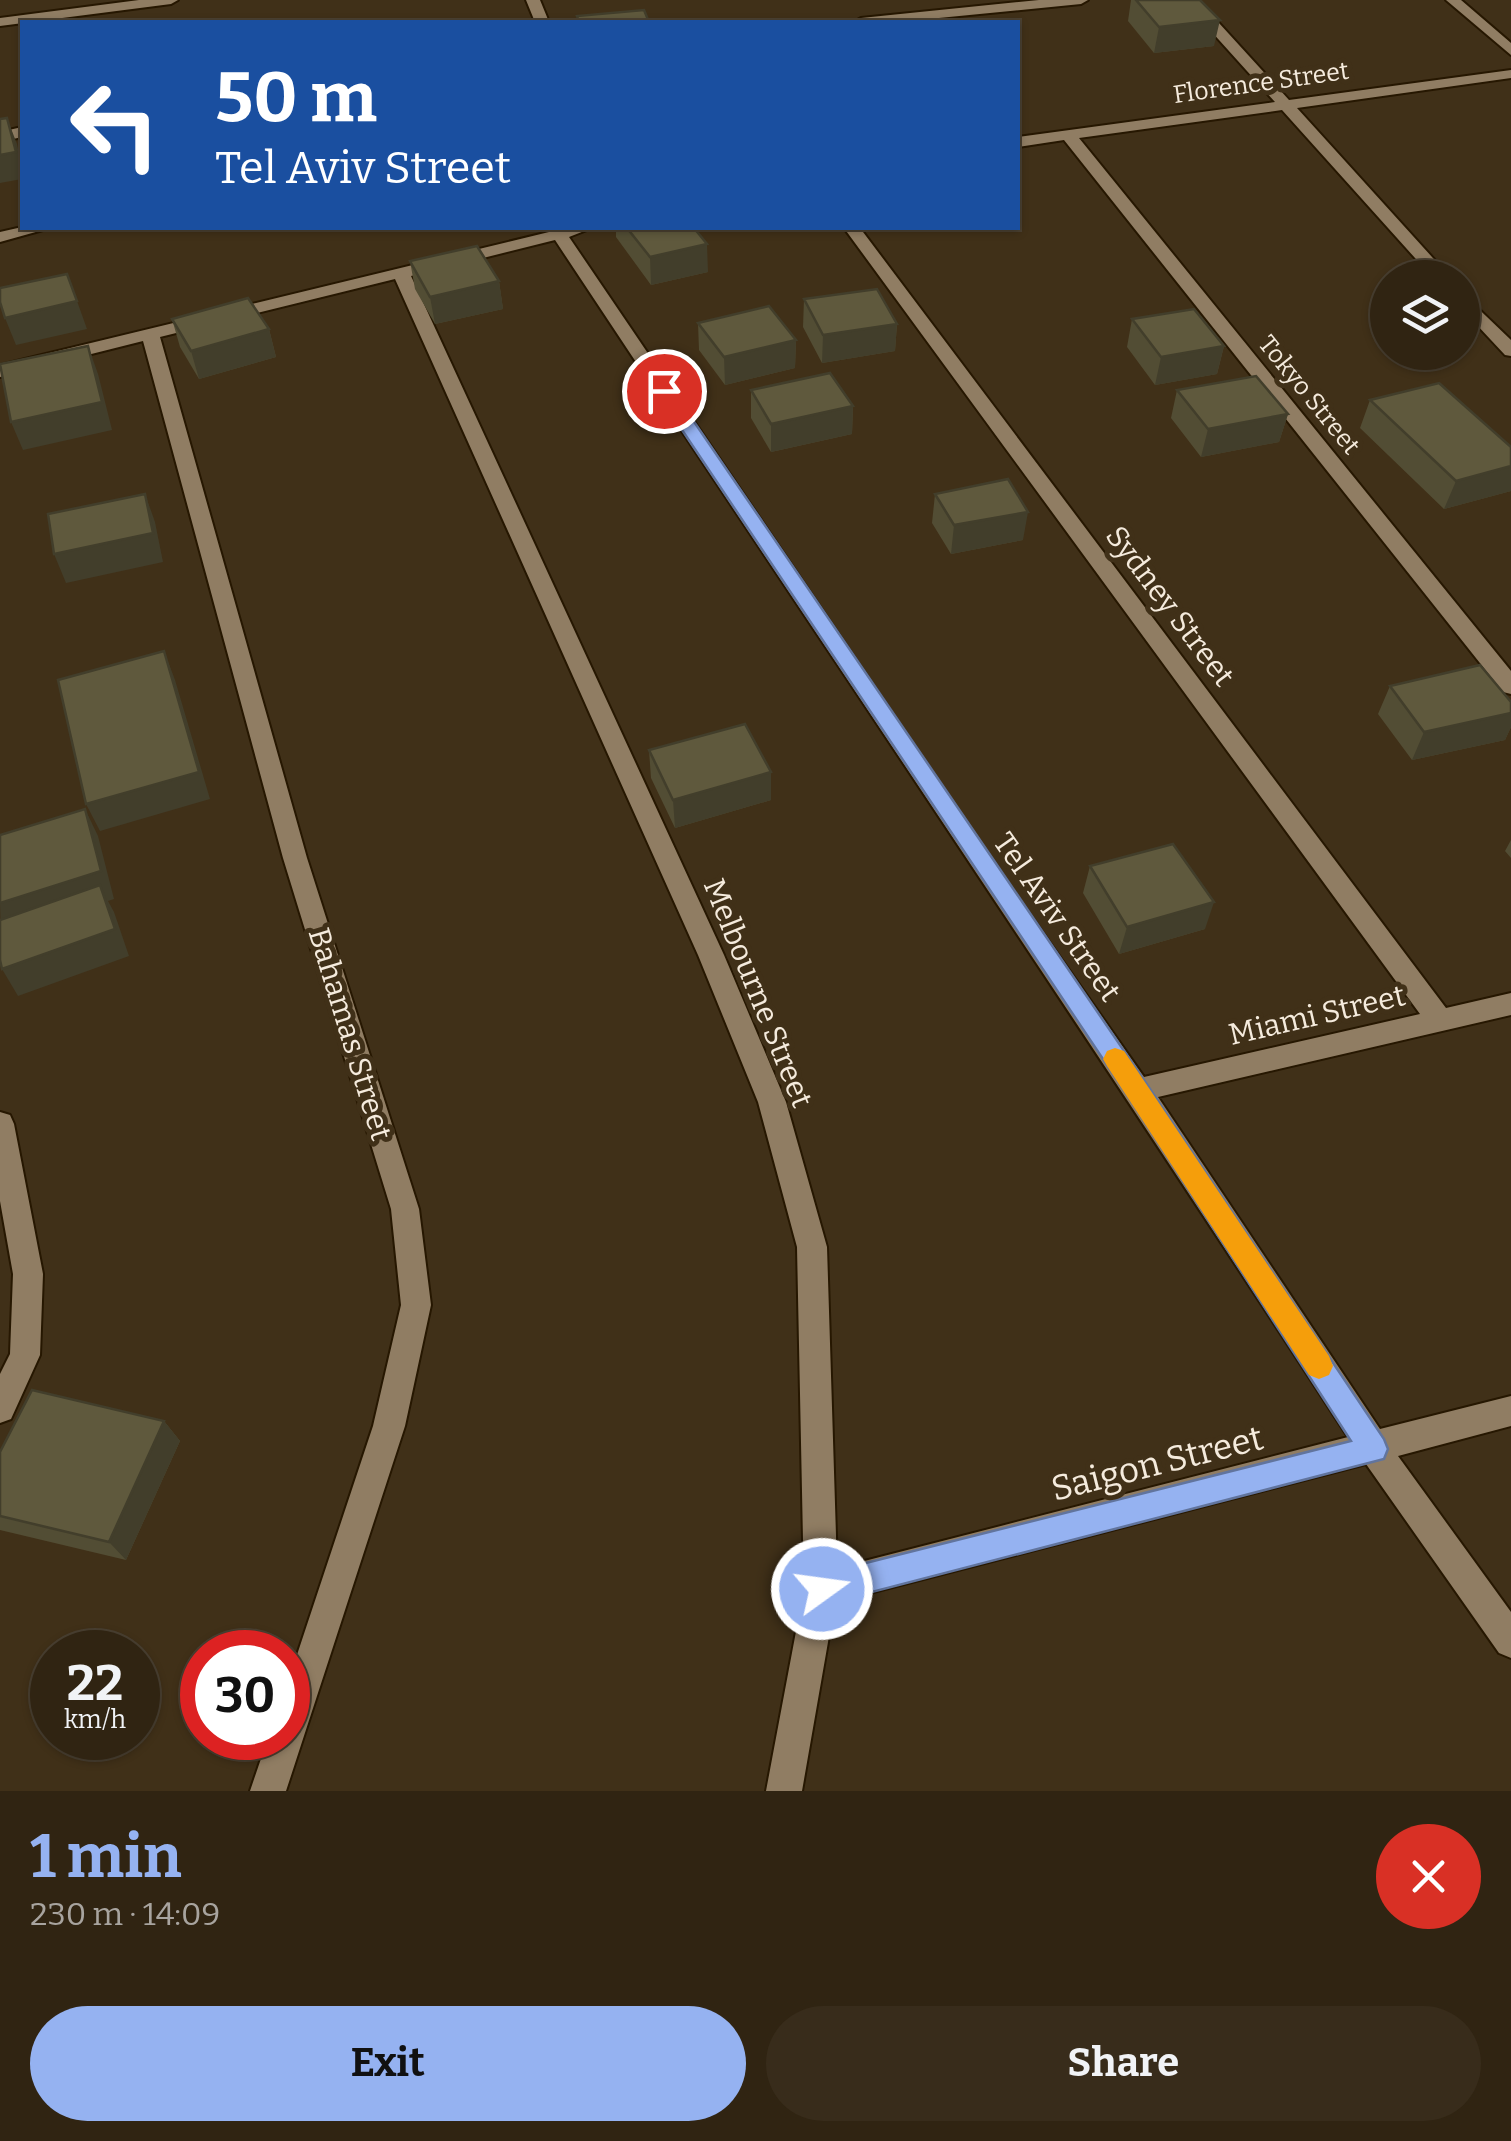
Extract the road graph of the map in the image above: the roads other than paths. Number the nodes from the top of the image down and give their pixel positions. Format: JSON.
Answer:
{"nodes":[{"id":1,"x":172,"y":0,"type":"edge"},
{"id":2,"x":1080,"y":0,"type":"edge"},
{"id":3,"x":1190,"y":0,"type":"edge"},
{"id":4,"x":1453,"y":0,"type":"edge"},
{"id":5,"x":881,"y":20,"type":"edge"},
{"id":6,"x":0,"y":22,"type":"edge"},
{"id":7,"x":1511,"y":51,"type":"edge"},
{"id":8,"x":1511,"y":74,"type":"edge"},
{"id":9,"x":1285,"y":104,"type":"junction"},
{"id":10,"x":1068,"y":135,"type":"junction"},
{"id":11,"x":1020,"y":142,"type":"edge"},
{"id":12,"x":32,"y":230,"type":"edge"},
{"id":13,"x":562,"y":230,"type":"edge"},
{"id":14,"x":567,"y":230,"type":"edge"},
{"id":15,"x":853,"y":230,"type":"edge"},
{"id":16,"x":0,"y":236,"type":"edge"},
{"id":17,"x":1428,"y":260,"type":"edge"},
{"id":18,"x":400,"y":271,"type":"junction"},
{"id":19,"x":1480,"y":317,"type":"edge"},
{"id":20,"x":150,"y":335,"type":"junction"},
{"id":21,"x":1511,"y":351,"type":"edge"},
{"id":22,"x":0,"y":371,"type":"edge"},
{"id":23,"x":1511,"y":686,"type":"edge"},
{"id":24,"x":1511,"y":1004,"type":"edge"},
{"id":25,"x":1440,"y":1020,"type":"junction"},
{"id":26,"x":1138,"y":1090,"type":"junction"},
{"id":27,"x":0,"y":1124,"type":"edge"},
{"id":28,"x":0,"y":1408,"type":"edge"},
{"id":29,"x":1511,"y":1411,"type":"edge"},
{"id":30,"x":1374,"y":1449,"type":"junction"},
{"id":31,"x":822,"y":1589,"type":"junction"},
{"id":32,"x":1511,"y":1641,"type":"edge"},
{"id":33,"x":310,"y":1665,"type":"edge"},
{"id":34,"x":279,"y":1760,"type":"edge"},
{"id":35,"x":268,"y":1791,"type":"edge"},
{"id":36,"x":784,"y":1791,"type":"edge"}],
"edges":[{"from":1,"to":6,"type":"street"},
{"from":2,"to":5,"type":"street"},
{"from":3,"to":9,"type":"street"},
{"from":4,"to":7,"type":"street"},
{"from":8,"to":9,"type":"street","name":"Florence Street"},
{"from":9,"to":10,"type":"street","name":"Florence Street"},
{"from":9,"to":17,"type":"street"},
{"from":10,"to":11,"type":"street","name":"Florence Street"},
{"from":10,"to":23,"type":"street","name":"Tokyo Street"},
{"from":12,"to":16,"type":"street"},
{"from":13,"to":18,"type":"street"},
{"from":14,"to":26,"type":"street","name":"Tel Aviv Street"},
{"from":15,"to":25,"type":"street","name":"Sydney Street"},
{"from":18,"to":20,"type":"street"},
{"from":18,"to":31,"type":"street","name":"Melbourne Street"},
{"from":19,"to":21,"type":"street"},
{"from":20,"to":22,"type":"street"},
{"from":20,"to":33,"type":"street","name":"Bahamas Street"},
{"from":24,"to":25,"type":"street","name":"Miami Street"},
{"from":25,"to":26,"type":"street","name":"Miami Street"},
{"from":26,"to":30,"type":"street","name":"Tel Aviv Street"},
{"from":27,"to":28,"type":"street"},
{"from":29,"to":30,"type":"street","name":"Saigon Street"},
{"from":30,"to":31,"type":"street","name":"Saigon Street"},
{"from":30,"to":32,"type":"street","name":"Tel Aviv Street"},
{"from":31,"to":36,"type":"street","name":"Melbourne Street"},
{"from":34,"to":35,"type":"street","name":"Bahamas Street"}]}
